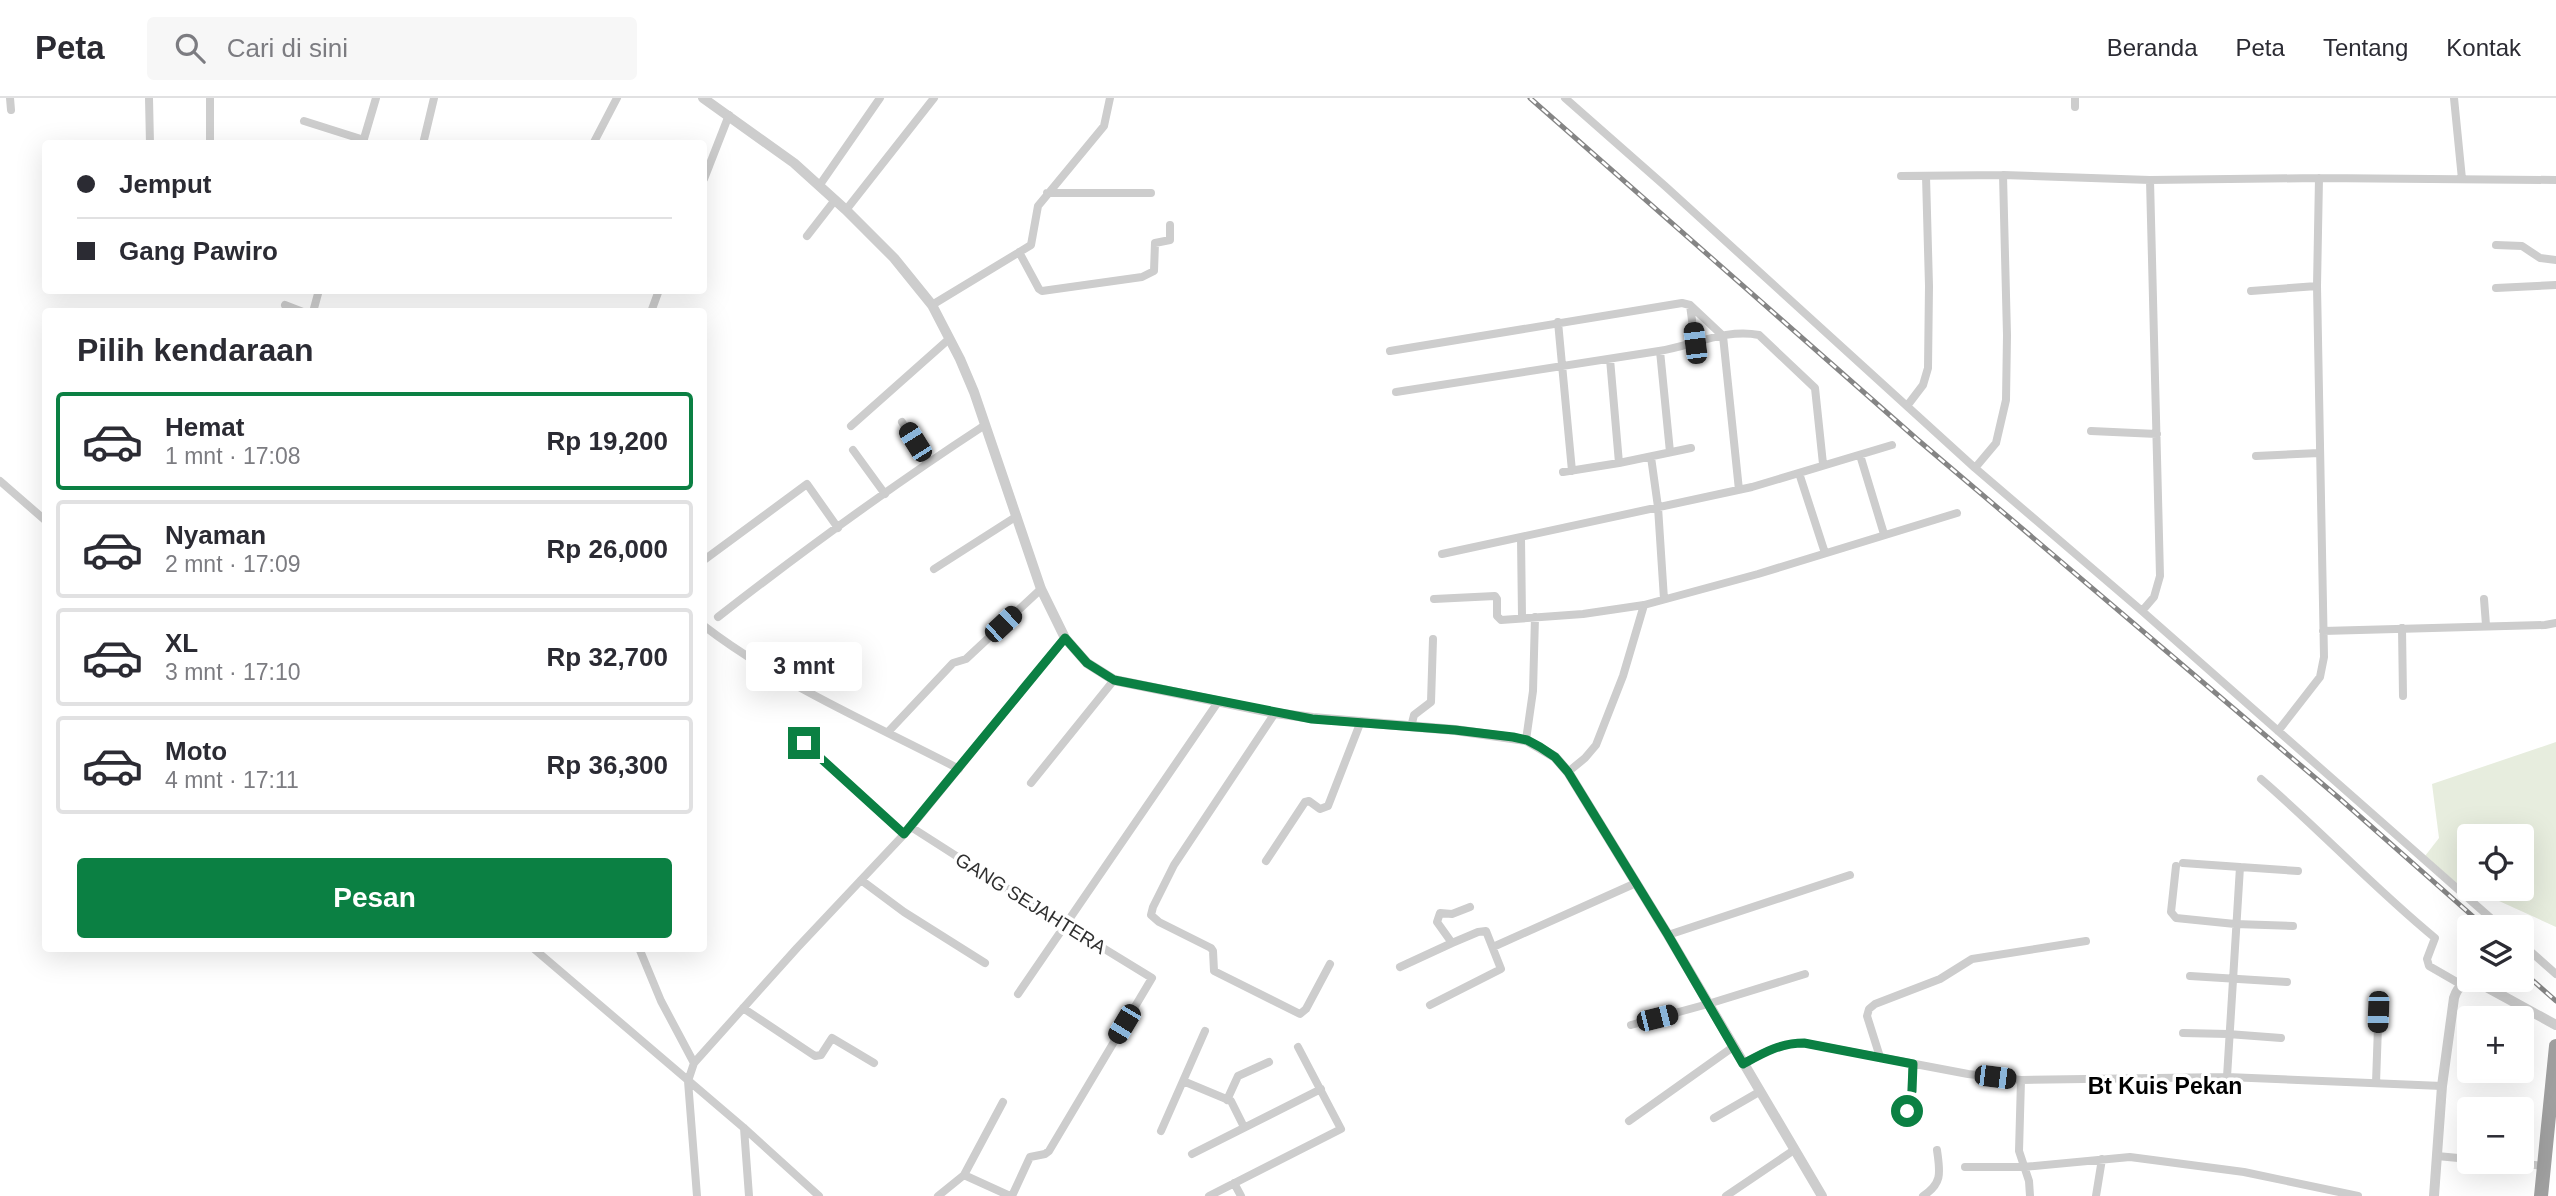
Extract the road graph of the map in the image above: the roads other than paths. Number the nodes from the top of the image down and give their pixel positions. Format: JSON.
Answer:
{"nodes":[{"id":1,"x":10,"y":98,"type":"edge"},
{"id":2,"x":149,"y":98,"type":"edge"},
{"id":3,"x":210,"y":98,"type":"edge"},
{"id":4,"x":376,"y":98,"type":"edge"},
{"id":5,"x":433,"y":98,"type":"edge"},
{"id":6,"x":617,"y":98,"type":"edge"},
{"id":7,"x":703,"y":98,"type":"edge"},
{"id":8,"x":880,"y":98,"type":"edge"},
{"id":9,"x":934,"y":98,"type":"edge"},
{"id":10,"x":1110,"y":98,"type":"edge"},
{"id":11,"x":1565,"y":98,"type":"edge"},
{"id":12,"x":2454,"y":98,"type":"edge"},
{"id":13,"x":11,"y":110,"type":"dead end"},
{"id":14,"x":729,"y":115,"type":"junction"},
{"id":15,"x":304,"y":121,"type":"dead end"},
{"id":16,"x":149,"y":140,"type":"edge"},
{"id":17,"x":210,"y":140,"type":"edge"},
{"id":18,"x":357,"y":140,"type":"edge"},
{"id":19,"x":364,"y":140,"type":"edge"},
{"id":20,"x":424,"y":140,"type":"edge"},
{"id":21,"x":595,"y":140,"type":"edge"},
{"id":22,"x":707,"y":171,"type":"edge"},
{"id":23,"x":2003,"y":175,"type":"junction"},
{"id":24,"x":1901,"y":176,"type":"dead end"},
{"id":25,"x":1926,"y":176,"type":"junction"},
{"id":26,"x":2319,"y":178,"type":"junction"},
{"id":27,"x":2462,"y":179,"type":"junction"},
{"id":28,"x":2150,"y":180,"type":"junction"},
{"id":29,"x":2556,"y":180,"type":"edge"},
{"id":30,"x":819,"y":186,"type":"junction"},
{"id":31,"x":1047,"y":193,"type":"junction"},
{"id":32,"x":1152,"y":193,"type":"dead end"},
{"id":33,"x":835,"y":200,"type":"junction"},
{"id":34,"x":846,"y":210,"type":"junction"},
{"id":35,"x":1170,"y":226,"type":"dead end"},
{"id":36,"x":807,"y":236,"type":"dead end"},
{"id":37,"x":2496,"y":245,"type":"dead end"},
{"id":38,"x":1019,"y":252,"type":"junction"},
{"id":39,"x":2556,"y":260,"type":"edge"},
{"id":40,"x":2556,"y":285,"type":"edge"},
{"id":41,"x":2317,"y":286,"type":"junction"},
{"id":42,"x":2496,"y":289,"type":"dead end"},
{"id":43,"x":2250,"y":291,"type":"dead end"},
{"id":44,"x":932,"y":304,"type":"junction"},
{"id":45,"x":285,"y":305,"type":"dead end"},
{"id":46,"x":1690,"y":305,"type":"junction"},
{"id":47,"x":293,"y":308,"type":"edge"},
{"id":48,"x":1558,"y":323,"type":"junction"},
{"id":49,"x":1723,"y":336,"type":"junction"},
{"id":50,"x":949,"y":340,"type":"junction"},
{"id":51,"x":1695,"y":343,"type":"junction"},
{"id":52,"x":1390,"y":351,"type":"dead end"},
{"id":53,"x":1660,"y":351,"type":"junction"},
{"id":54,"x":1610,"y":359,"type":"junction"},
{"id":55,"x":1561,"y":366,"type":"junction"},
{"id":56,"x":1396,"y":392,"type":"dead end"},
{"id":57,"x":1907,"y":406,"type":"junction"},
{"id":58,"x":902,"y":422,"type":"dead end"},
{"id":59,"x":985,"y":425,"type":"junction"},
{"id":60,"x":851,"y":426,"type":"dead end"},
{"id":61,"x":2091,"y":430,"type":"dead end"},
{"id":62,"x":2157,"y":433,"type":"junction"},
{"id":63,"x":1892,"y":445,"type":"dead end"},
{"id":64,"x":1691,"y":448,"type":"dead end"},
{"id":65,"x":853,"y":450,"type":"dead end"},
{"id":66,"x":1670,"y":452,"type":"junction"},
{"id":67,"x":2319,"y":453,"type":"junction"},
{"id":68,"x":1860,"y":455,"type":"junction"},
{"id":69,"x":2256,"y":456,"type":"dead end"},
{"id":70,"x":1651,"y":457,"type":"junction"},
{"id":71,"x":927,"y":463,"type":"junction"},
{"id":72,"x":1619,"y":463,"type":"junction"},
{"id":73,"x":1823,"y":464,"type":"junction"},
{"id":74,"x":1975,"y":468,"type":"junction"},
{"id":75,"x":1799,"y":473,"type":"junction"},
{"id":76,"x":0,"y":481,"type":"edge"},
{"id":77,"x":1739,"y":490,"type":"junction"},
{"id":78,"x":885,"y":494,"type":"junction"},
{"id":79,"x":1658,"y":507,"type":"junction"},
{"id":80,"x":1957,"y":513,"type":"dead end"},
{"id":81,"x":1017,"y":516,"type":"junction"},
{"id":82,"x":42,"y":518,"type":"edge"},
{"id":83,"x":838,"y":528,"type":"junction"},
{"id":84,"x":1884,"y":534,"type":"junction"},
{"id":85,"x":1521,"y":538,"type":"junction"},
{"id":86,"x":1825,"y":553,"type":"junction"},
{"id":87,"x":1442,"y":554,"type":"dead end"},
{"id":88,"x":707,"y":558,"type":"edge"},
{"id":89,"x":934,"y":569,"type":"dead end"},
{"id":90,"x":1041,"y":589,"type":"junction"},
{"id":91,"x":1434,"y":599,"type":"dead end"},
{"id":92,"x":1664,"y":599,"type":"junction"},
{"id":93,"x":2484,"y":599,"type":"dead end"},
{"id":94,"x":1644,"y":605,"type":"junction"},
{"id":95,"x":2142,"y":611,"type":"junction"},
{"id":96,"x":1522,"y":617,"type":"junction"},
{"id":97,"x":1535,"y":617,"type":"junction"},
{"id":98,"x":718,"y":618,"type":"dead end"},
{"id":99,"x":2556,"y":623,"type":"edge"},
{"id":100,"x":2486,"y":625,"type":"junction"},
{"id":101,"x":707,"y":628,"type":"edge"},
{"id":102,"x":2402,"y":628,"type":"junction"},
{"id":103,"x":2323,"y":631,"type":"junction"},
{"id":104,"x":1065,"y":638,"type":"junction"},
{"id":105,"x":1433,"y":639,"type":"dead end"},
{"id":106,"x":1114,"y":680,"type":"junction"},
{"id":107,"x":2403,"y":696,"type":"dead end"},
{"id":108,"x":1218,"y":702,"type":"junction"},
{"id":109,"x":1275,"y":713,"type":"junction"},
{"id":110,"x":1361,"y":722,"type":"junction"},
{"id":111,"x":1410,"y":727,"type":"junction"},
{"id":112,"x":2278,"y":731,"type":"junction"},
{"id":113,"x":888,"y":732,"type":"junction"},
{"id":114,"x":1527,"y":740,"type":"junction"},
{"id":115,"x":804,"y":743,"type":"dead end"},
{"id":116,"x":959,"y":769,"type":"junction"},
{"id":117,"x":1568,"y":772,"type":"junction"},
{"id":118,"x":2261,"y":779,"type":"dead end"},
{"id":119,"x":1031,"y":783,"type":"dead end"},
{"id":120,"x":911,"y":827,"type":"junction"},
{"id":121,"x":904,"y":834,"type":"junction"},
{"id":122,"x":1266,"y":861,"type":"dead end"},
{"id":123,"x":2240,"y":867,"type":"junction"},
{"id":124,"x":2298,"y":871,"type":"dead end"},
{"id":125,"x":1850,"y":875,"type":"dead end"},
{"id":126,"x":861,"y":880,"type":"junction"},
{"id":127,"x":1636,"y":883,"type":"junction"},
{"id":128,"x":1470,"y":907,"type":"dead end"},
{"id":129,"x":2487,"y":915,"type":"edge"},
{"id":130,"x":2235,"y":925,"type":"junction"},
{"id":131,"x":1067,"y":926,"type":"junction"},
{"id":132,"x":2293,"y":926,"type":"dead end"},
{"id":133,"x":1668,"y":935,"type":"junction"},
{"id":134,"x":2086,"y":940,"type":"dead end"},
{"id":135,"x":1452,"y":943,"type":"junction"},
{"id":136,"x":1493,"y":947,"type":"junction"},
{"id":137,"x":538,"y":952,"type":"edge"},
{"id":138,"x":641,"y":952,"type":"edge"},
{"id":139,"x":2534,"y":955,"type":"edge"},
{"id":140,"x":985,"y":962,"type":"dead end"},
{"id":141,"x":1330,"y":964,"type":"dead end"},
{"id":142,"x":1400,"y":967,"type":"dead end"},
{"id":143,"x":1805,"y":974,"type":"dead end"},
{"id":144,"x":2556,"y":974,"type":"edge"},
{"id":145,"x":2190,"y":976,"type":"dead end"},
{"id":146,"x":2232,"y":980,"type":"junction"},
{"id":147,"x":2287,"y":982,"type":"dead end"},
{"id":148,"x":2457,"y":982,"type":"edge"},
{"id":149,"x":2458,"y":992,"type":"edge"},
{"id":150,"x":2496,"y":992,"type":"edge"},
{"id":151,"x":1018,"y":995,"type":"dead end"},
{"id":152,"x":2379,"y":998,"type":"dead end"},
{"id":153,"x":1709,"y":1004,"type":"junction"},
{"id":154,"x":1430,"y":1005,"type":"dead end"},
{"id":155,"x":743,"y":1008,"type":"junction"},
{"id":156,"x":1631,"y":1024,"type":"dead end"},
{"id":157,"x":2556,"y":1025,"type":"edge"},
{"id":158,"x":1205,"y":1031,"type":"dead end"},
{"id":159,"x":2183,"y":1033,"type":"dead end"},
{"id":160,"x":2228,"y":1034,"type":"junction"},
{"id":161,"x":2281,"y":1038,"type":"dead end"},
{"id":162,"x":2556,"y":1046,"type":"edge"},
{"id":163,"x":1298,"y":1047,"type":"dead end"},
{"id":164,"x":1733,"y":1047,"type":"junction"},
{"id":165,"x":1880,"y":1057,"type":"junction"},
{"id":166,"x":874,"y":1062,"type":"dead end"},
{"id":167,"x":1269,"y":1062,"type":"dead end"},
{"id":168,"x":694,"y":1063,"type":"junction"},
{"id":169,"x":1743,"y":1064,"type":"junction"},
{"id":170,"x":1913,"y":1064,"type":"junction"},
{"id":171,"x":2227,"y":1077,"type":"junction"},
{"id":172,"x":2021,"y":1080,"type":"junction"},
{"id":173,"x":688,"y":1081,"type":"junction"},
{"id":174,"x":1183,"y":1081,"type":"junction"},
{"id":175,"x":2376,"y":1083,"type":"junction"},
{"id":176,"x":2442,"y":1086,"type":"junction"},
{"id":177,"x":1321,"y":1088,"type":"junction"},
{"id":178,"x":1759,"y":1092,"type":"junction"},
{"id":179,"x":1227,"y":1100,"type":"junction"},
{"id":180,"x":1003,"y":1102,"type":"dead end"},
{"id":181,"x":1907,"y":1111,"type":"dead end"},
{"id":182,"x":1714,"y":1118,"type":"dead end"},
{"id":183,"x":1629,"y":1121,"type":"dead end"},
{"id":184,"x":1244,"y":1127,"type":"junction"},
{"id":185,"x":744,"y":1128,"type":"junction"},
{"id":186,"x":1161,"y":1131,"type":"dead end"},
{"id":187,"x":1794,"y":1150,"type":"junction"},
{"id":188,"x":1937,"y":1150,"type":"dead end"},
{"id":189,"x":1192,"y":1154,"type":"dead end"},
{"id":190,"x":2437,"y":1156,"type":"junction"},
{"id":191,"x":2457,"y":1157,"type":"edge"},
{"id":192,"x":2102,"y":1159,"type":"junction"},
{"id":193,"x":2534,"y":1166,"type":"edge"},
{"id":194,"x":1965,"y":1167,"type":"dead end"},
{"id":195,"x":2023,"y":1167,"type":"junction"},
{"id":196,"x":2544,"y":1167,"type":"junction"},
{"id":197,"x":964,"y":1175,"type":"junction"},
{"id":198,"x":1234,"y":1183,"type":"junction"},
{"id":199,"x":697,"y":1196,"type":"edge"},
{"id":200,"x":749,"y":1196,"type":"edge"},
{"id":201,"x":819,"y":1196,"type":"edge"},
{"id":202,"x":938,"y":1196,"type":"edge"},
{"id":203,"x":1011,"y":1196,"type":"edge"},
{"id":204,"x":1209,"y":1196,"type":"edge"},
{"id":205,"x":1241,"y":1196,"type":"edge"},
{"id":206,"x":1726,"y":1196,"type":"edge"},
{"id":207,"x":1822,"y":1196,"type":"edge"},
{"id":208,"x":1923,"y":1196,"type":"edge"},
{"id":209,"x":2030,"y":1196,"type":"edge"},
{"id":210,"x":2096,"y":1196,"type":"edge"},
{"id":211,"x":2358,"y":1196,"type":"edge"},
{"id":212,"x":2434,"y":1196,"type":"edge"},
{"id":213,"x":2541,"y":1196,"type":"edge"}],
"edges":[{"from":1,"to":13,"type":"street"},
{"from":2,"to":16,"type":"street"},
{"from":3,"to":17,"type":"street"},
{"from":4,"to":19,"type":"street"},
{"from":5,"to":20,"type":"street"},
{"from":6,"to":21,"type":"street"},
{"from":7,"to":14,"type":"street"},
{"from":8,"to":30,"type":"street"},
{"from":9,"to":34,"type":"street"},
{"from":10,"to":31,"type":"street"},
{"from":11,"to":57,"type":"street"},
{"from":12,"to":27,"type":"street"},
{"from":14,"to":22,"type":"street"},
{"from":14,"to":30,"type":"street"},
{"from":15,"to":18,"type":"street"},
{"from":23,"to":25,"type":"street"},
{"from":23,"to":28,"type":"street"},
{"from":23,"to":74,"type":"street"},
{"from":24,"to":25,"type":"street"},
{"from":25,"to":57,"type":"street"},
{"from":26,"to":27,"type":"street"},
{"from":26,"to":28,"type":"street"},
{"from":26,"to":41,"type":"street"},
{"from":27,"to":29,"type":"street"},
{"from":28,"to":62,"type":"street"},
{"from":30,"to":33,"type":"street"},
{"from":31,"to":32,"type":"street"},
{"from":31,"to":38,"type":"street"},
{"from":33,"to":34,"type":"street"},
{"from":33,"to":36,"type":"street"},
{"from":34,"to":44,"type":"street"},
{"from":35,"to":38,"type":"street"},
{"from":37,"to":39,"type":"street"},
{"from":38,"to":44,"type":"street"},
{"from":40,"to":42,"type":"street"},
{"from":41,"to":43,"type":"street"},
{"from":41,"to":67,"type":"street"},
{"from":44,"to":50,"type":"street"},
{"from":45,"to":47,"type":"street"},
{"from":46,"to":48,"type":"street"},
{"from":46,"to":49,"type":"street"},
{"from":46,"to":51,"type":"street"},
{"from":48,"to":52,"type":"street"},
{"from":48,"to":55,"type":"street"},
{"from":49,"to":51,"type":"street"},
{"from":49,"to":73,"type":"street"},
{"from":49,"to":77,"type":"street"},
{"from":50,"to":59,"type":"street"},
{"from":50,"to":60,"type":"street"},
{"from":51,"to":53,"type":"street"},
{"from":53,"to":54,"type":"street"},
{"from":53,"to":66,"type":"street"},
{"from":54,"to":55,"type":"street"},
{"from":54,"to":72,"type":"street"},
{"from":55,"to":56,"type":"street"},
{"from":55,"to":72,"type":"street"},
{"from":57,"to":74,"type":"street"},
{"from":58,"to":71,"type":"street"},
{"from":59,"to":71,"type":"street"},
{"from":59,"to":81,"type":"street"},
{"from":61,"to":62,"type":"street"},
{"from":62,"to":95,"type":"street"},
{"from":63,"to":68,"type":"street"},
{"from":64,"to":66,"type":"street"},
{"from":65,"to":78,"type":"street"},
{"from":66,"to":70,"type":"street"},
{"from":67,"to":69,"type":"street"},
{"from":67,"to":103,"type":"street"},
{"from":68,"to":73,"type":"street"},
{"from":68,"to":84,"type":"street"},
{"from":70,"to":72,"type":"street"},
{"from":70,"to":79,"type":"street"},
{"from":71,"to":78,"type":"street"},
{"from":73,"to":75,"type":"street"},
{"from":74,"to":95,"type":"street"},
{"from":75,"to":77,"type":"street"},
{"from":75,"to":86,"type":"street"},
{"from":76,"to":82,"type":"street"},
{"from":77,"to":79,"type":"street"},
{"from":78,"to":83,"type":"street"},
{"from":79,"to":85,"type":"street"},
{"from":79,"to":92,"type":"street"},
{"from":80,"to":84,"type":"street"},
{"from":81,"to":89,"type":"street"},
{"from":81,"to":90,"type":"street"},
{"from":83,"to":88,"type":"street"},
{"from":83,"to":98,"type":"street"},
{"from":84,"to":86,"type":"street"},
{"from":85,"to":87,"type":"street"},
{"from":85,"to":96,"type":"street"},
{"from":86,"to":92,"type":"street"},
{"from":90,"to":104,"type":"street"},
{"from":90,"to":113,"type":"street"},
{"from":91,"to":96,"type":"street"},
{"from":92,"to":94,"type":"street"},
{"from":93,"to":100,"type":"street"},
{"from":94,"to":97,"type":"street"},
{"from":94,"to":117,"type":"street"},
{"from":95,"to":112,"type":"street"},
{"from":96,"to":97,"type":"street"},
{"from":97,"to":114,"type":"street"},
{"from":99,"to":100,"type":"street"},
{"from":100,"to":102,"type":"street"},
{"from":101,"to":113,"type":"street"},
{"from":102,"to":103,"type":"street"},
{"from":102,"to":107,"type":"street"},
{"from":103,"to":112,"type":"street"},
{"from":104,"to":106,"type":"street"},
{"from":104,"to":116,"type":"street"},
{"from":105,"to":111,"type":"street"},
{"from":106,"to":108,"type":"street"},
{"from":106,"to":119,"type":"street"},
{"from":108,"to":109,"type":"street"},
{"from":108,"to":131,"type":"street"},
{"from":109,"to":110,"type":"street"},
{"from":109,"to":141,"type":"street"},
{"from":110,"to":111,"type":"street"},
{"from":110,"to":122,"type":"street"},
{"from":111,"to":114,"type":"street"},
{"from":112,"to":129,"type":"street"},
{"from":113,"to":116,"type":"street"},
{"from":114,"to":117,"type":"street"},
{"from":115,"to":121,"type":"street"},
{"from":116,"to":120,"type":"street"},
{"from":117,"to":127,"type":"street"},
{"from":118,"to":148,"type":"street"},
{"from":120,"to":121,"type":"street"},
{"from":120,"to":131,"type":"street","name":"GANG SEJAHTERA"},
{"from":121,"to":126,"type":"street"},
{"from":123,"to":124,"type":"street"},
{"from":123,"to":130,"type":"street"},
{"from":123,"to":130,"type":"street"},
{"from":125,"to":133,"type":"street"},
{"from":126,"to":140,"type":"street"},
{"from":126,"to":155,"type":"street"},
{"from":127,"to":133,"type":"street"},
{"from":127,"to":136,"type":"street"},
{"from":128,"to":135,"type":"street"},
{"from":130,"to":132,"type":"street"},
{"from":130,"to":146,"type":"street"},
{"from":131,"to":151,"type":"street"},
{"from":131,"to":203,"type":"street","name":"GANG SEJAHTERA"},
{"from":133,"to":153,"type":"street"},
{"from":134,"to":165,"type":"street"},
{"from":135,"to":136,"type":"street"},
{"from":135,"to":142,"type":"street"},
{"from":136,"to":154,"type":"street"},
{"from":137,"to":173,"type":"street"},
{"from":138,"to":168,"type":"street"},
{"from":139,"to":144,"type":"street"},
{"from":143,"to":153,"type":"street"},
{"from":145,"to":146,"type":"street"},
{"from":146,"to":147,"type":"street"},
{"from":146,"to":160,"type":"street"},
{"from":149,"to":176,"type":"street"},
{"from":150,"to":157,"type":"street"},
{"from":152,"to":175,"type":"street"},
{"from":153,"to":156,"type":"street"},
{"from":153,"to":164,"type":"street"},
{"from":155,"to":166,"type":"street"},
{"from":155,"to":168,"type":"street"},
{"from":158,"to":174,"type":"street"},
{"from":159,"to":160,"type":"street"},
{"from":160,"to":161,"type":"street"},
{"from":160,"to":171,"type":"street"},
{"from":162,"to":196,"type":"highway"},
{"from":163,"to":177,"type":"street"},
{"from":164,"to":169,"type":"street"},
{"from":164,"to":183,"type":"street"},
{"from":165,"to":169,"type":"street"},
{"from":165,"to":170,"type":"street"},
{"from":167,"to":179,"type":"street"},
{"from":168,"to":173,"type":"street"},
{"from":169,"to":178,"type":"street"},
{"from":170,"to":172,"type":"street"},
{"from":170,"to":181,"type":"street"},
{"from":171,"to":172,"type":"street"},
{"from":171,"to":175,"type":"street"},
{"from":172,"to":195,"type":"street"},
{"from":173,"to":185,"type":"street"},
{"from":173,"to":199,"type":"street"},
{"from":174,"to":179,"type":"street"},
{"from":174,"to":186,"type":"street"},
{"from":175,"to":176,"type":"street"},
{"from":176,"to":190,"type":"street"},
{"from":177,"to":184,"type":"street"},
{"from":177,"to":198,"type":"street"},
{"from":178,"to":182,"type":"street"},
{"from":178,"to":187,"type":"street"},
{"from":179,"to":184,"type":"street"},
{"from":180,"to":197,"type":"street"},
{"from":184,"to":189,"type":"street"},
{"from":185,"to":200,"type":"street"},
{"from":185,"to":201,"type":"street"},
{"from":187,"to":206,"type":"street"},
{"from":187,"to":207,"type":"street"},
{"from":188,"to":208,"type":"street"},
{"from":190,"to":191,"type":"street"},
{"from":190,"to":212,"type":"street"},
{"from":192,"to":195,"type":"street"},
{"from":192,"to":210,"type":"street"},
{"from":192,"to":211,"type":"street"},
{"from":193,"to":196,"type":"street"},
{"from":194,"to":195,"type":"street"},
{"from":195,"to":209,"type":"street"},
{"from":196,"to":213,"type":"highway"},
{"from":197,"to":202,"type":"street"},
{"from":197,"to":203,"type":"street"},
{"from":198,"to":204,"type":"street"},
{"from":198,"to":205,"type":"street"}]}
